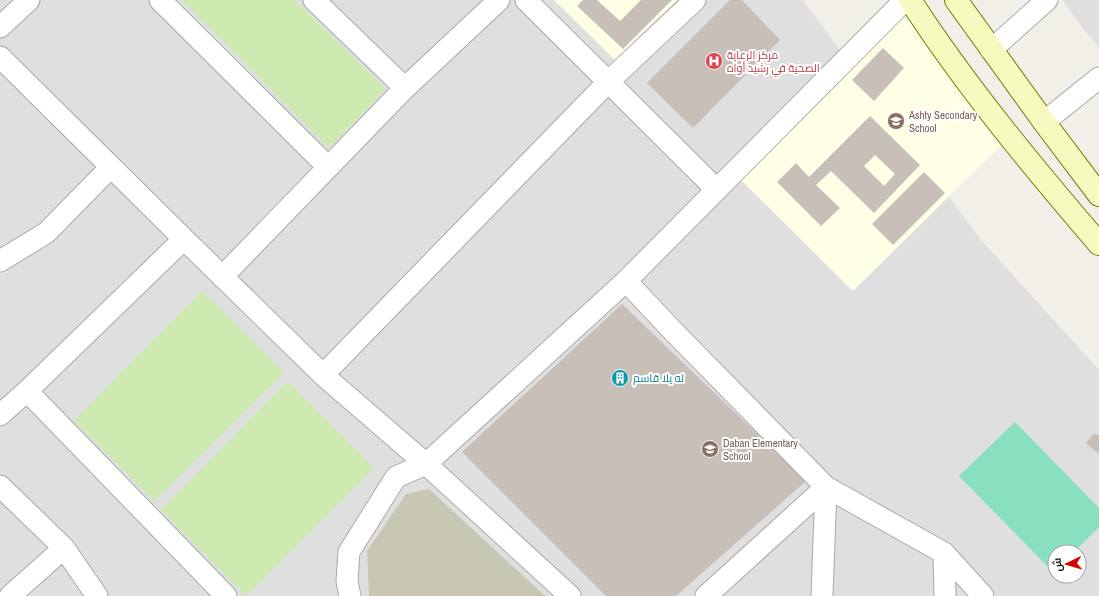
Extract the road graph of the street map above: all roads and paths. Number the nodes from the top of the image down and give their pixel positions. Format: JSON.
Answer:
{"nodes":[{"id":1,"x":29,"y":0,"type":"edge"},
{"id":2,"x":160,"y":0,"type":"edge"},
{"id":3,"x":314,"y":0,"type":"edge"},
{"id":4,"x":498,"y":0,"type":"edge"},
{"id":5,"x":526,"y":0,"type":"edge"},
{"id":6,"x":695,"y":0,"type":"edge"},
{"id":7,"x":905,"y":0,"type":"edge"},
{"id":8,"x":910,"y":0,"type":"edge"},
{"id":9,"x":956,"y":0,"type":"edge"},
{"id":10,"x":1047,"y":0,"type":"edge"},
{"id":11,"x":0,"y":27,"type":"edge"},
{"id":12,"x":991,"y":50,"type":"junction"},
{"id":13,"x":0,"y":57,"type":"edge"},
{"id":14,"x":1099,"y":78,"type":"edge"},
{"id":15,"x":608,"y":82,"type":"junction"},
{"id":16,"x":405,"y":88,"type":"junction"},
{"id":17,"x":1044,"y":122,"type":"junction"},
{"id":18,"x":111,"y":167,"type":"junction"},
{"id":19,"x":328,"y":167,"type":"junction"},
{"id":20,"x":716,"y":189,"type":"junction"},
{"id":21,"x":1099,"y":195,"type":"edge"},
{"id":22,"x":184,"y":240,"type":"junction"},
{"id":23,"x":1099,"y":244,"type":"edge"},
{"id":24,"x":0,"y":261,"type":"edge"},
{"id":25,"x":222,"y":277,"type":"junction"},
{"id":26,"x":626,"y":281,"type":"junction"},
{"id":27,"x":323,"y":375,"type":"junction"},
{"id":28,"x":27,"y":391,"type":"junction"},
{"id":29,"x":0,"y":415,"type":"edge"},
{"id":30,"x":426,"y":464,"type":"junction"},
{"id":31,"x":0,"y":486,"type":"edge"},
{"id":32,"x":826,"y":487,"type":"junction"},
{"id":33,"x":64,"y":548,"type":"junction"},
{"id":34,"x":944,"y":554,"type":"junction"},
{"id":35,"x":10,"y":596,"type":"edge"},
{"id":36,"x":97,"y":596,"type":"edge"},
{"id":37,"x":226,"y":596,"type":"edge"},
{"id":38,"x":350,"y":596,"type":"edge"},
{"id":39,"x":570,"y":596,"type":"edge"},
{"id":40,"x":706,"y":596,"type":"edge"},
{"id":41,"x":822,"y":596,"type":"edge"},
{"id":42,"x":945,"y":596,"type":"edge"},
{"id":43,"x":983,"y":596,"type":"edge"}],
"edges":[{"from":1,"to":11,"type":"street"},
{"from":2,"to":19,"type":"street"},
{"from":3,"to":16,"type":"street"},
{"from":4,"to":16,"type":"street"},
{"from":5,"to":15,"type":"street"},
{"from":6,"to":15,"type":"street"},
{"from":7,"to":20,"type":"street"},
{"from":8,"to":23,"type":"main road"},
{"from":9,"to":12,"type":"main road"},
{"from":10,"to":12,"type":"street"},
{"from":12,"to":17,"type":"main road"},
{"from":13,"to":18,"type":"street"},
{"from":14,"to":17,"type":"street"},
{"from":15,"to":20,"type":"street"},
{"from":15,"to":27,"type":"street"},
{"from":16,"to":19,"type":"street"},
{"from":17,"to":21,"type":"main road"},
{"from":18,"to":22,"type":"street"},
{"from":18,"to":24,"type":"street"},
{"from":19,"to":25,"type":"street"},
{"from":20,"to":26,"type":"street"},
{"from":22,"to":25,"type":"street"},
{"from":22,"to":28,"type":"street"},
{"from":25,"to":27,"type":"street"},
{"from":26,"to":30,"type":"street"},
{"from":26,"to":32,"type":"street"},
{"from":27,"to":30,"type":"street"},
{"from":28,"to":29,"type":"street"},
{"from":28,"to":37,"type":"street"},
{"from":30,"to":38,"type":"street"},
{"from":30,"to":39,"type":"street"},
{"from":31,"to":33,"type":"street"},
{"from":32,"to":34,"type":"street"},
{"from":32,"to":40,"type":"street"},
{"from":32,"to":41,"type":"street"},
{"from":33,"to":35,"type":"street"},
{"from":33,"to":36,"type":"street"},
{"from":34,"to":42,"type":"street"},
{"from":34,"to":43,"type":"street"}]}
